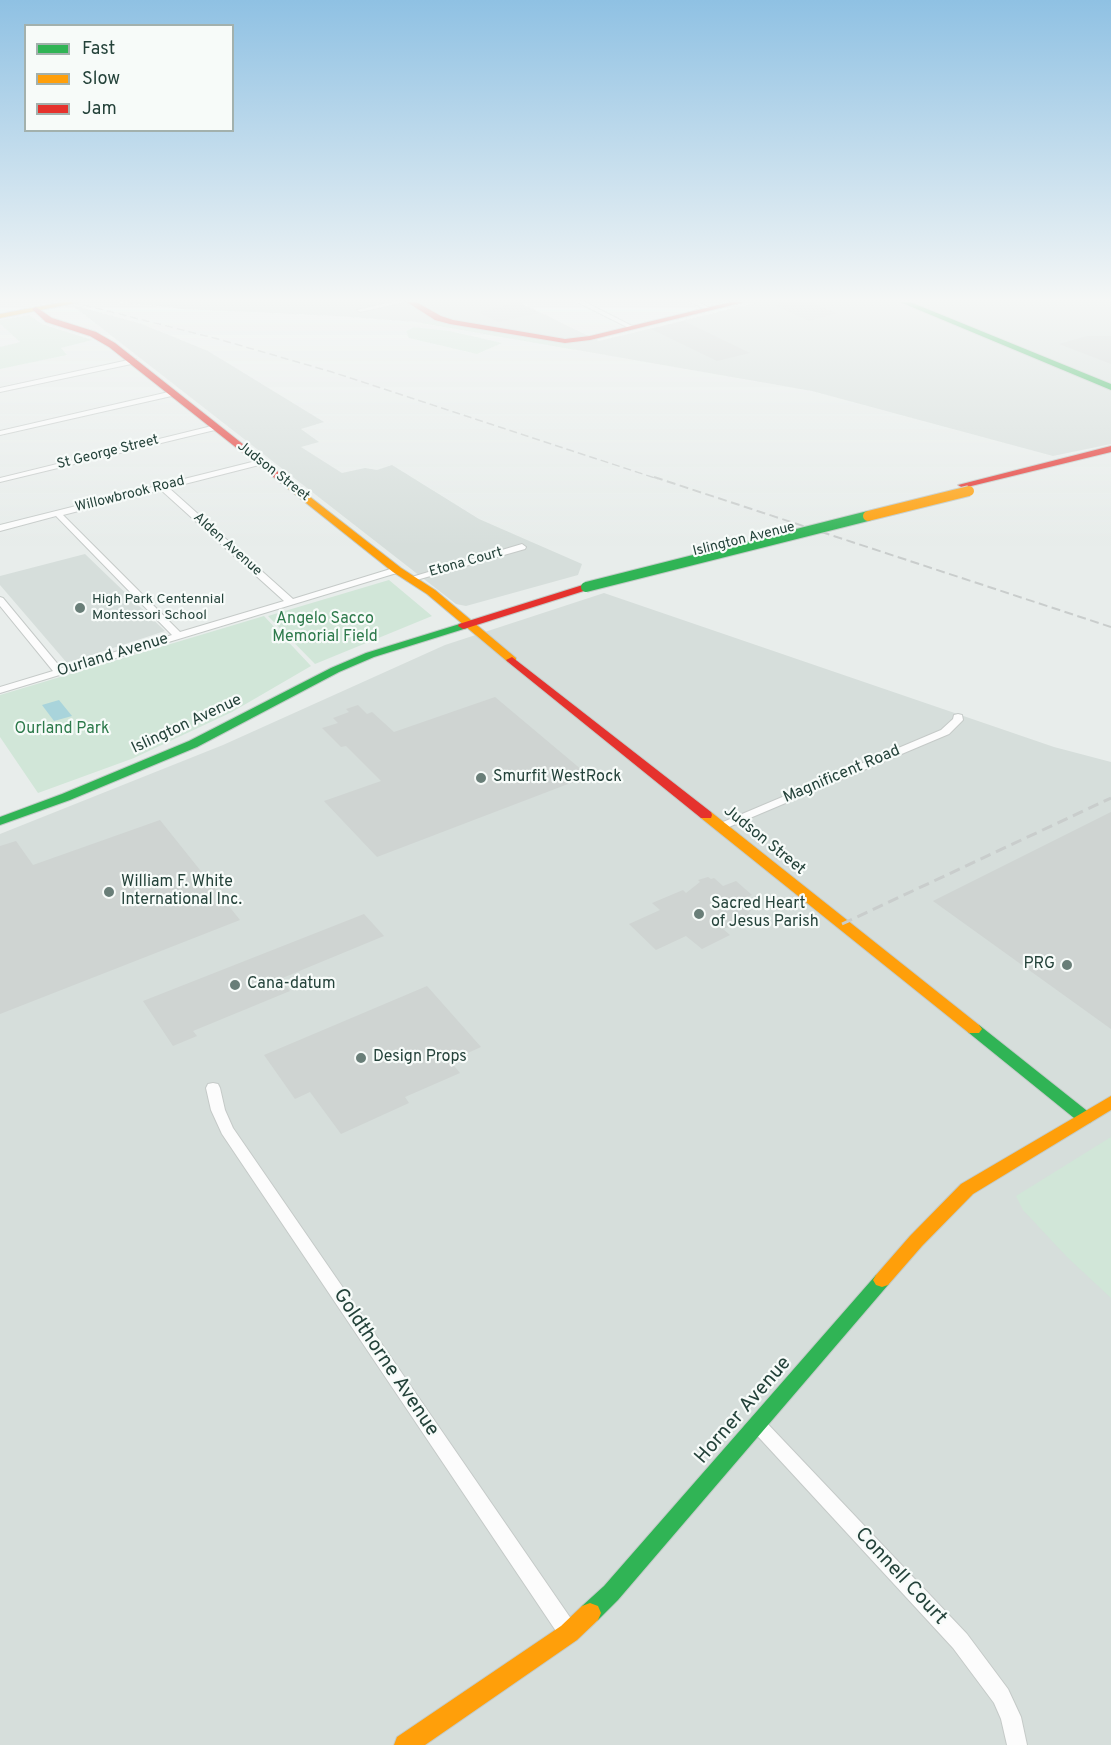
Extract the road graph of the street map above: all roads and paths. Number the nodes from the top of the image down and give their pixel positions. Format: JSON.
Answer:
{"nodes":[{"id":1,"x":30,"y":383,"type":"edge"},
{"id":2,"x":161,"y":383,"type":"edge"},
{"id":3,"x":0,"y":390,"type":"edge"},
{"id":4,"x":173,"y":393,"type":"junction"},
{"id":5,"x":216,"y":427,"type":"junction"},
{"id":6,"x":0,"y":433,"type":"edge"},
{"id":7,"x":1111,"y":449,"type":"edge"},
{"id":8,"x":1111,"y":456,"type":"edge"},
{"id":9,"x":260,"y":462,"type":"junction"},
{"id":10,"x":1066,"y":464,"type":"junction"},
{"id":11,"x":0,"y":480,"type":"edge"},
{"id":12,"x":163,"y":487,"type":"junction"},
{"id":13,"x":58,"y":514,"type":"junction"},
{"id":14,"x":0,"y":528,"type":"edge"},
{"id":15,"x":522,"y":548,"type":"dead end"},
{"id":16,"x":397,"y":570,"type":"junction"},
{"id":17,"x":413,"y":581,"type":"junction"},
{"id":18,"x":0,"y":600,"type":"edge"},
{"id":19,"x":291,"y":602,"type":"junction"},
{"id":20,"x":463,"y":622,"type":"junction"},
{"id":21,"x":178,"y":636,"type":"junction"},
{"id":22,"x":59,"y":672,"type":"junction"},
{"id":23,"x":0,"y":690,"type":"edge"},
{"id":24,"x":958,"y":717,"type":"dead end"},
{"id":25,"x":0,"y":821,"type":"edge"},
{"id":26,"x":720,"y":827,"type":"junction"},
{"id":27,"x":213,"y":1088,"type":"dead end"},
{"id":28,"x":1111,"y":1102,"type":"edge"},
{"id":29,"x":1085,"y":1118,"type":"junction"},
{"id":30,"x":758,"y":1425,"type":"junction"},
{"id":31,"x":569,"y":1633,"type":"junction"},
{"id":32,"x":405,"y":1745,"type":"edge"},
{"id":33,"x":1017,"y":1745,"type":"edge"}],
"edges":[{"from":1,"to":3,"type":"street"},
{"from":2,"to":4,"type":"street","name":"Judson Street"},
{"from":4,"to":5,"type":"street","name":"Judson Street"},
{"from":4,"to":6,"type":"street"},
{"from":5,"to":9,"type":"street","name":"Judson Street"},
{"from":5,"to":11,"type":"street","name":"St George Street"},
{"from":7,"to":10,"type":"street","name":"Islington Avenue"},
{"from":8,"to":10,"type":"street","name":"Islington Avenue"},
{"from":9,"to":12,"type":"street","name":"Willowbrook Road"},
{"from":9,"to":16,"type":"street","name":"Judson Street"},
{"from":10,"to":20,"type":"street","name":"Islington Avenue","bridge":true},
{"from":12,"to":13,"type":"street","name":"Willowbrook Road"},
{"from":12,"to":19,"type":"street","name":"Alden Avenue"},
{"from":13,"to":14,"type":"street","name":"Willowbrook Road"},
{"from":13,"to":21,"type":"street"},
{"from":15,"to":17,"type":"street","name":"Etona Court"},
{"from":16,"to":17,"type":"street","name":"Judson Street"},
{"from":16,"to":19,"type":"street","name":"Ourland Avenue"},
{"from":17,"to":20,"type":"street","name":"Judson Street"},
{"from":18,"to":22,"type":"street"},
{"from":19,"to":21,"type":"street","name":"Ourland Avenue"},
{"from":20,"to":25,"type":"street","name":"Islington Avenue"},
{"from":20,"to":26,"type":"street","name":"Judson Street"},
{"from":21,"to":22,"type":"street","name":"Ourland Avenue"},
{"from":22,"to":23,"type":"street","name":"Ourland Avenue"},
{"from":24,"to":26,"type":"street","name":"Magnificent Road"},
{"from":26,"to":29,"type":"street","name":"Judson Street"},
{"from":27,"to":31,"type":"street","name":"Goldthorne Avenue"},
{"from":28,"to":29,"type":"street","name":"Horner Avenue"},
{"from":29,"to":30,"type":"street","name":"Horner Avenue"},
{"from":30,"to":31,"type":"street","name":"Horner Avenue"},
{"from":30,"to":33,"type":"street","name":"Connell Court"},
{"from":31,"to":32,"type":"street","name":"Horner Avenue"}]}
